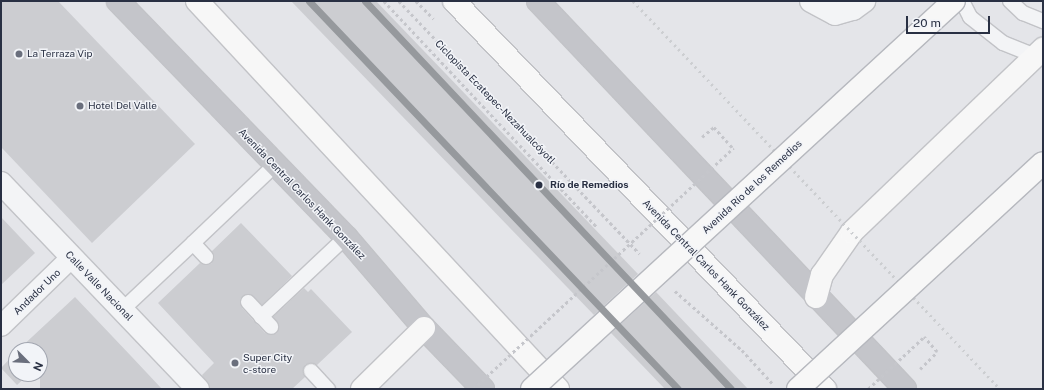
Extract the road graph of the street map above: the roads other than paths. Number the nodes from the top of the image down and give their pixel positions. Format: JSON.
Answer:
{"nodes":[{"id":1,"x":118,"y":1,"type":"edge"},
{"id":2,"x":197,"y":1,"type":"edge"},
{"id":3,"x":454,"y":1,"type":"edge"},
{"id":4,"x":538,"y":1,"type":"edge"},
{"id":5,"x":811,"y":1,"type":"edge"},
{"id":6,"x":864,"y":1,"type":"edge"},
{"id":7,"x":954,"y":1,"type":"edge"},
{"id":8,"x":962,"y":1,"type":"edge"},
{"id":9,"x":1010,"y":1,"type":"edge"},
{"id":10,"x":1043,"y":21,"type":"edge"},
{"id":11,"x":1039,"y":52,"type":"edge"},
{"id":12,"x":1043,"y":163,"type":"edge"},
{"id":13,"x":275,"y":165,"type":"junction"},
{"id":14,"x":1,"y":183,"type":"edge"},
{"id":15,"x":346,"y":237,"type":"junction"},
{"id":16,"x":193,"y":243,"type":"junction"},
{"id":17,"x":72,"y":257,"type":"junction"},
{"id":18,"x":206,"y":257,"type":"dead end"},
{"id":19,"x":816,"y":297,"type":"junction"},
{"id":20,"x":248,"y":302,"type":"dead end"},
{"id":21,"x":122,"y":310,"type":"junction"},
{"id":22,"x":261,"y":317,"type":"junction"},
{"id":23,"x":1,"y":326,"type":"edge"},
{"id":24,"x":271,"y":327,"type":"dead end"},
{"id":25,"x":424,"y":328,"type":"junction"},
{"id":26,"x":311,"y":371,"type":"dead end"},
{"id":27,"x":904,"y":388,"type":"edge"},
{"id":28,"x":198,"y":389,"type":"edge"},
{"id":29,"x":328,"y":389,"type":"edge"},
{"id":30,"x":362,"y":389,"type":"edge"},
{"id":31,"x":483,"y":389,"type":"edge"},
{"id":32,"x":532,"y":389,"type":"edge"},
{"id":33,"x":558,"y":389,"type":"edge"},
{"id":34,"x":798,"y":389,"type":"edge"},
{"id":35,"x":825,"y":389,"type":"edge"}],
"edges":[{"from":1,"to":13,"type":"main road","name":"Avenida Central Carlos Hank González"},
{"from":2,"to":33,"type":"highway"},
{"from":3,"to":35,"type":"highway","name":"Avenida Central Carlos Hank González"},
{"from":4,"to":19,"type":"main road"},
{"from":5,"to":6,"type":"street"},
{"from":7,"to":32,"type":"highway","name":"Avenida Río de los Remedios","bridge":true},
{"from":8,"to":11,"type":"lane"},
{"from":9,"to":10,"type":"lane"},
{"from":11,"to":19,"type":"highway"},
{"from":12,"to":34,"type":"highway","bridge":true},
{"from":13,"to":15,"type":"main road","name":"Avenida Central Carlos Hank González"},
{"from":13,"to":16,"type":"lane"},
{"from":14,"to":17,"type":"street","name":"Calle Valle Nacional"},
{"from":15,"to":22,"type":"lane"},
{"from":15,"to":25,"type":"main road","name":"Avenida Central Carlos Hank González"},
{"from":16,"to":18,"type":"lane"},
{"from":16,"to":21,"type":"lane"},
{"from":17,"to":21,"type":"street","name":"Calle Valle Nacional"},
{"from":17,"to":23,"type":"street","name":"Andador Uno"},
{"from":19,"to":27,"type":"main road"},
{"from":20,"to":22,"type":"lane"},
{"from":21,"to":28,"type":"street","name":"Calle Valle Nacional"},
{"from":22,"to":24,"type":"lane"},
{"from":25,"to":30,"type":"highway"},
{"from":25,"to":31,"type":"main road","name":"Avenida Central Carlos Hank González"},
{"from":26,"to":29,"type":"lane"}]}
